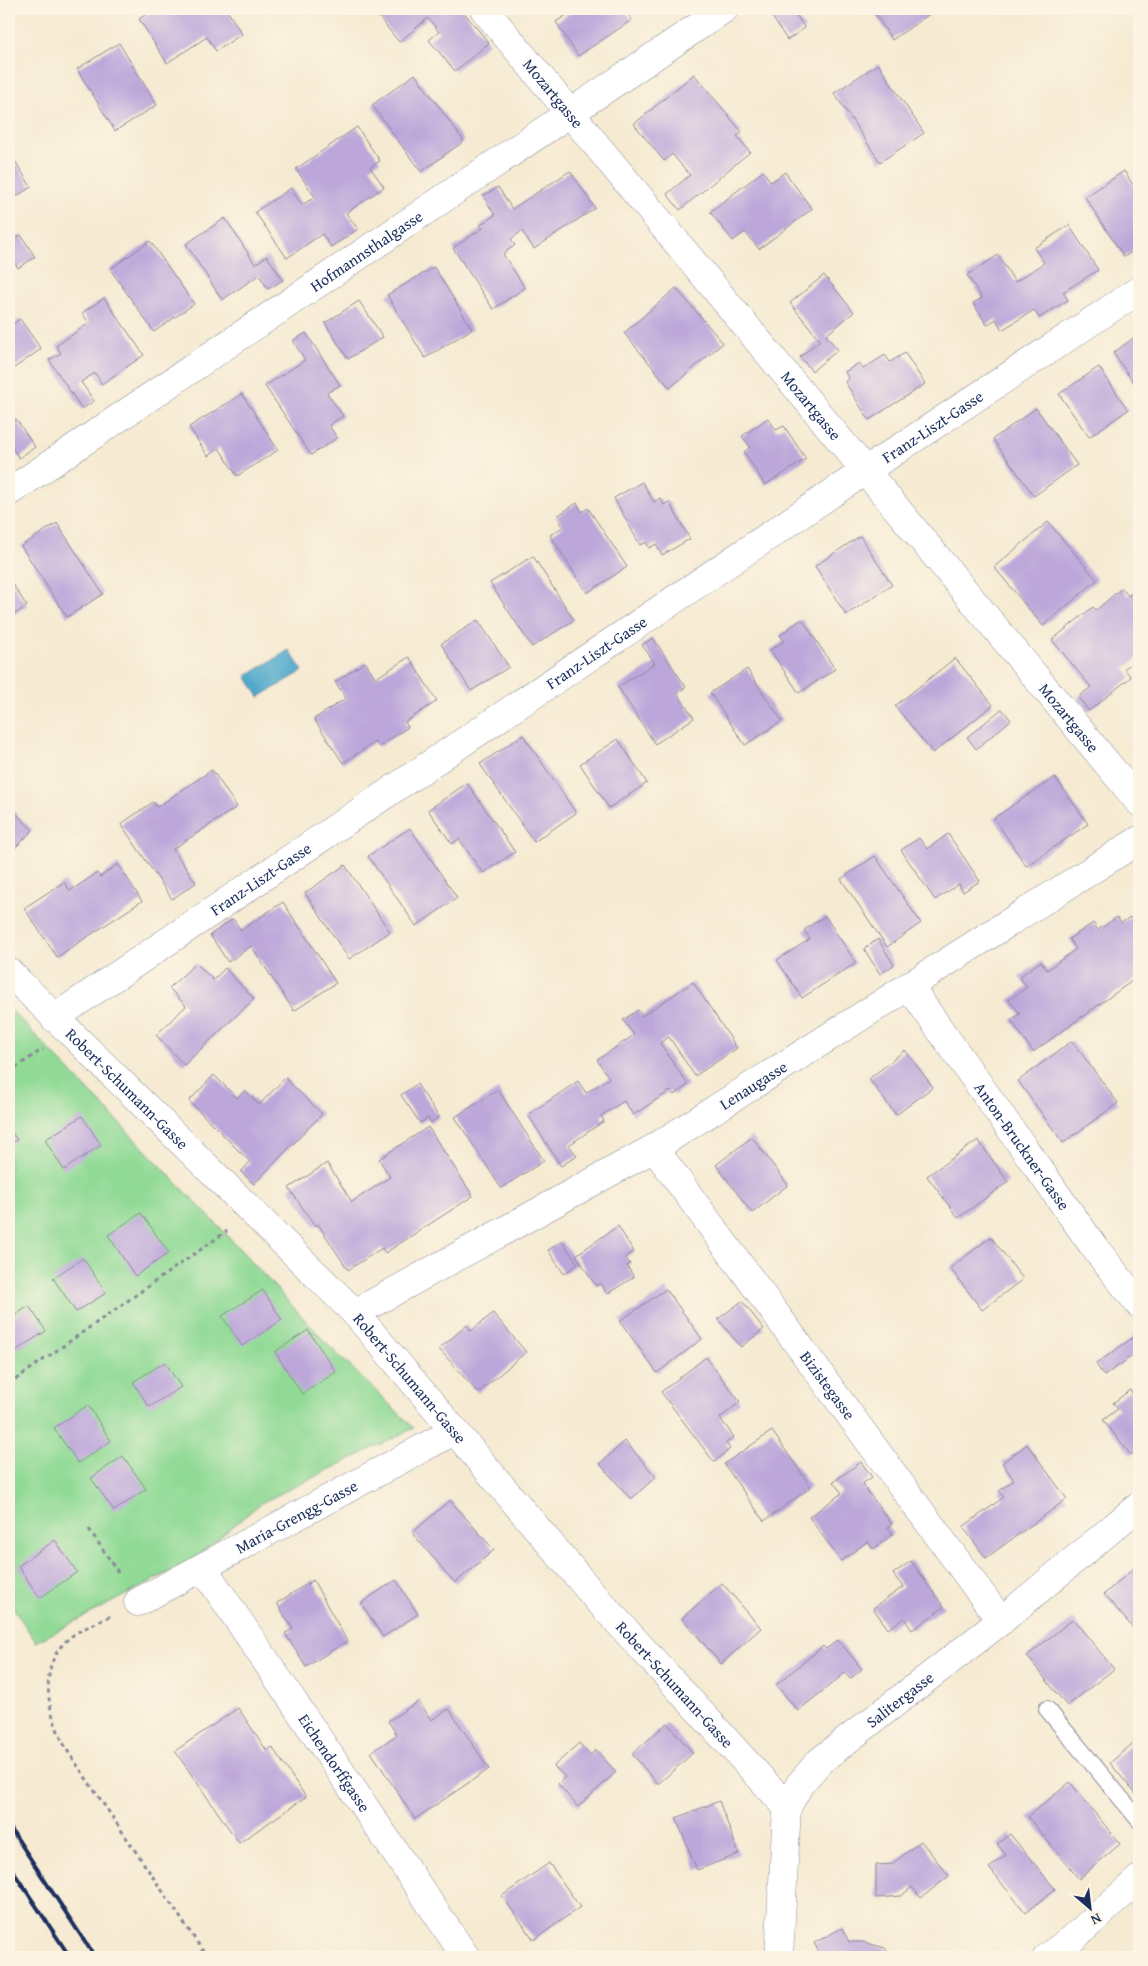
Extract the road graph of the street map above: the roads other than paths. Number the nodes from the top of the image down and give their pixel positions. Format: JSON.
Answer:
{"nodes":[{"id":1,"x":484,"y":9,"type":"edge"},
{"id":2,"x":724,"y":9,"type":"edge"},
{"id":3,"x":569,"y":114,"type":"junction"},
{"id":4,"x":1139,"y":290,"type":"edge"},
{"id":5,"x":865,"y":471,"type":"junction"},
{"id":6,"x":9,"y":492,"type":"edge"},
{"id":7,"x":1139,"y":802,"type":"edge"},
{"id":8,"x":1139,"y":840,"type":"edge"},
{"id":9,"x":9,"y":972,"type":"edge"},
{"id":10,"x":909,"y":986,"type":"junction"},
{"id":11,"x":61,"y":1025,"type":"junction"},
{"id":12,"x":654,"y":1148,"type":"junction"},
{"id":13,"x":1139,"y":1304,"type":"edge"},
{"id":14,"x":355,"y":1313,"type":"junction"},
{"id":15,"x":454,"y":1431,"type":"junction"},
{"id":16,"x":1139,"y":1506,"type":"edge"},
{"id":17,"x":203,"y":1568,"type":"junction"},
{"id":18,"x":138,"y":1602,"type":"road end"},
{"id":19,"x":1001,"y":1621,"type":"junction"},
{"id":20,"x":1047,"y":1709,"type":"dead end"},
{"id":21,"x":787,"y":1807,"type":"junction"},
{"id":22,"x":1139,"y":1820,"type":"edge"},
{"id":23,"x":1139,"y":1879,"type":"edge"},
{"id":24,"x":466,"y":1957,"type":"edge"},
{"id":25,"x":779,"y":1957,"type":"edge"},
{"id":26,"x":1047,"y":1957,"type":"edge"}],
"edges":[{"from":1,"to":3,"type":"street","name":"Mozartgasse"},
{"from":2,"to":3,"type":"street","name":"Hofmannsthalgasse"},
{"from":3,"to":5,"type":"street","name":"Mozartgasse"},
{"from":3,"to":6,"type":"street","name":"Hofmannsthalgasse"},
{"from":4,"to":5,"type":"street","name":"Franz-Liszt-Gasse"},
{"from":5,"to":7,"type":"street","name":"Mozartgasse"},
{"from":5,"to":11,"type":"street","name":"Franz-Liszt-Gasse"},
{"from":8,"to":10,"type":"street","name":"Lenaugasse"},
{"from":9,"to":11,"type":"street","name":"Robert-Schumann-Gasse"},
{"from":10,"to":12,"type":"street","name":"Lenaugasse"},
{"from":10,"to":13,"type":"street","name":"Anton-Bruckner-Gasse"},
{"from":11,"to":14,"type":"street","name":"Robert-Schumann-Gasse"},
{"from":12,"to":14,"type":"street","name":"Lenaugasse"},
{"from":12,"to":19,"type":"street","name":"Bizistegasse"},
{"from":14,"to":15,"type":"street","name":"Robert-Schumann-Gasse"},
{"from":15,"to":17,"type":"street","name":"Maria-Grengg-Gasse"},
{"from":15,"to":21,"type":"street","name":"Robert-Schumann-Gasse"},
{"from":16,"to":19,"type":"street","name":"Salitergasse"},
{"from":17,"to":18,"type":"street","name":"Maria-Grengg-Gasse"},
{"from":17,"to":24,"type":"street","name":"Eichendorffgasse"},
{"from":19,"to":21,"type":"street","name":"Salitergasse"},
{"from":20,"to":22,"type":"lane"},
{"from":21,"to":25,"type":"street","name":"Salitergasse"},
{"from":23,"to":26,"type":"street"}]}
